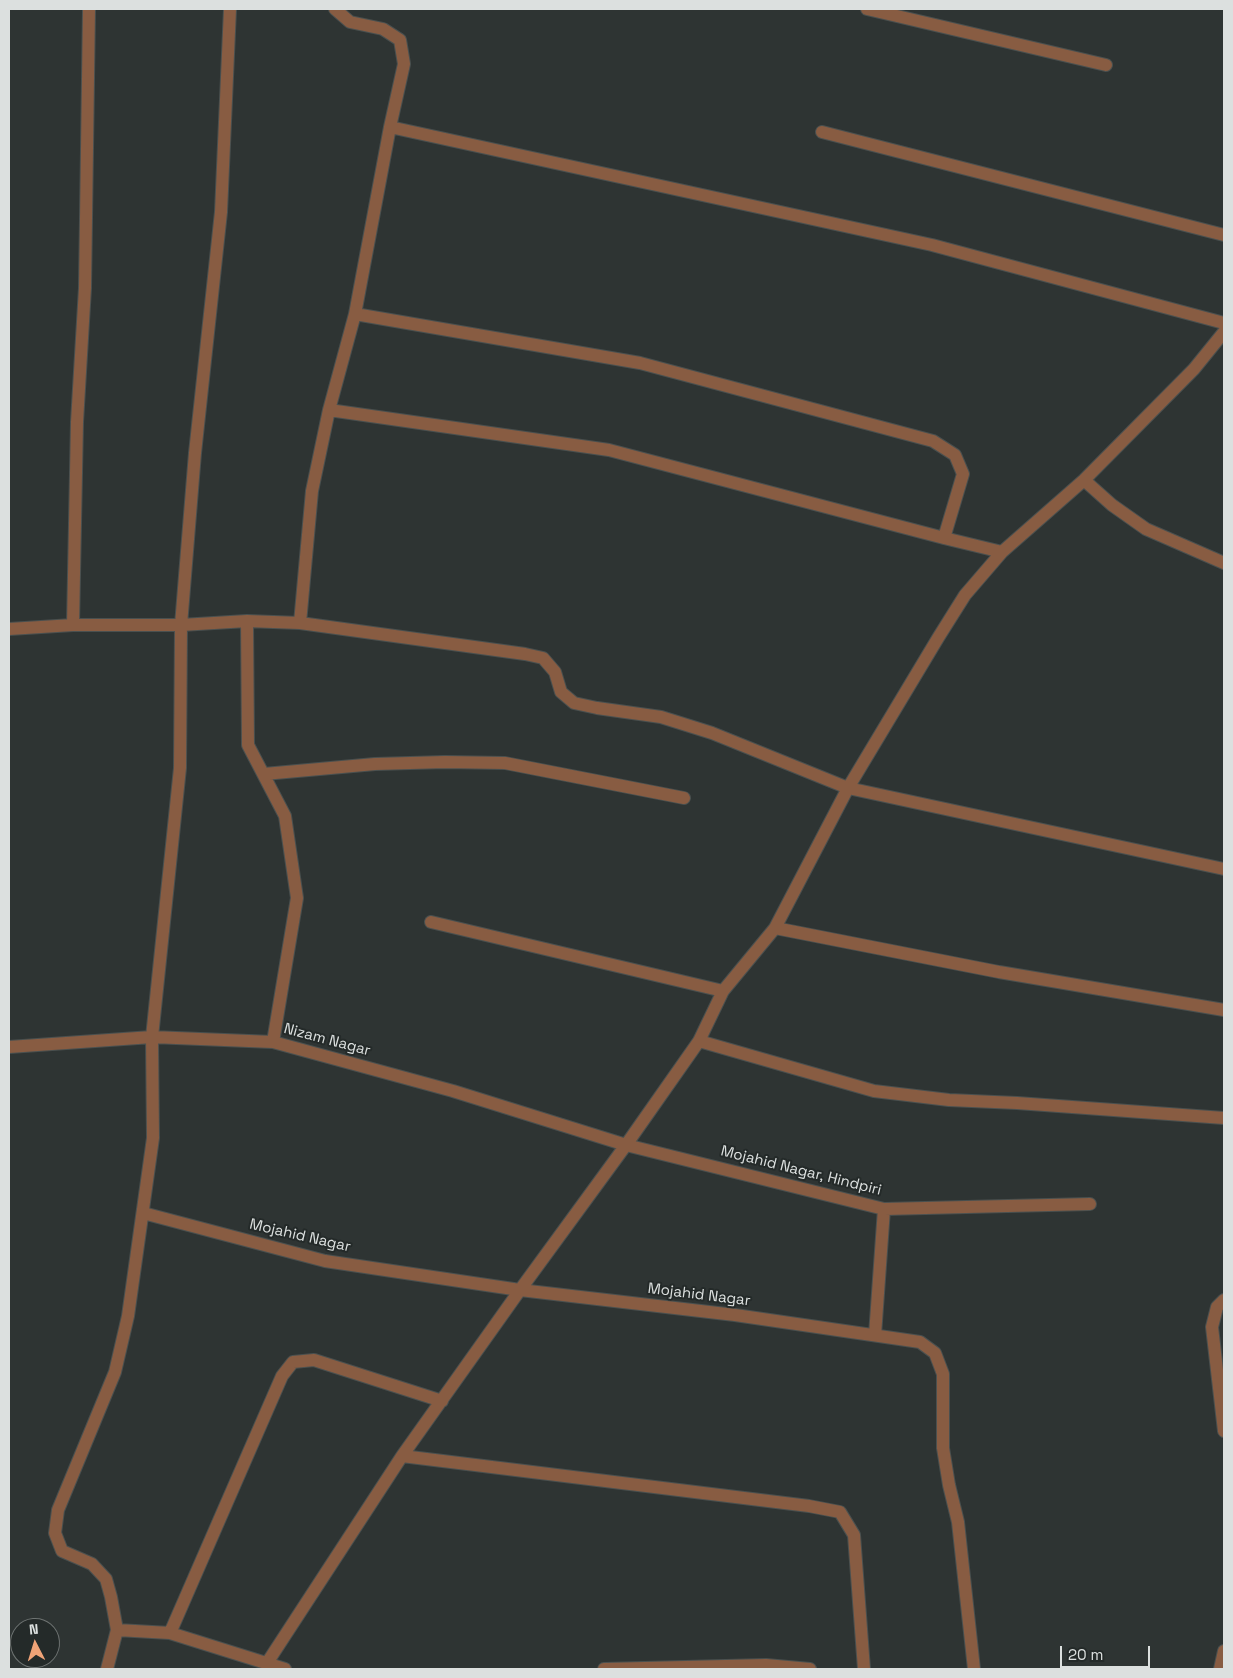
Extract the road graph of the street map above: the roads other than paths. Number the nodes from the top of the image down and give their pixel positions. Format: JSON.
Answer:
{"nodes":[{"id":1,"x":89,"y":9,"type":"edge"},
{"id":2,"x":230,"y":9,"type":"edge"},
{"id":3,"x":334,"y":9,"type":"edge"},
{"id":4,"x":867,"y":9,"type":"edge"},
{"id":5,"x":1106,"y":65,"type":"dead end"},
{"id":6,"x":390,"y":127,"type":"junction"},
{"id":7,"x":822,"y":132,"type":"dead end"},
{"id":8,"x":1224,"y":235,"type":"edge"},
{"id":9,"x":355,"y":314,"type":"junction"},
{"id":10,"x":1224,"y":322,"type":"edge"},
{"id":11,"x":1224,"y":332,"type":"edge"},
{"id":12,"x":329,"y":410,"type":"junction"},
{"id":13,"x":1084,"y":480,"type":"junction"},
{"id":14,"x":944,"y":538,"type":"junction"},
{"id":15,"x":1002,"y":552,"type":"junction"},
{"id":16,"x":1224,"y":563,"type":"edge"},
{"id":17,"x":247,"y":621,"type":"junction"},
{"id":18,"x":300,"y":623,"type":"junction"},
{"id":19,"x":73,"y":625,"type":"junction"},
{"id":20,"x":182,"y":625,"type":"junction"},
{"id":21,"x":9,"y":629,"type":"edge"},
{"id":22,"x":264,"y":774,"type":"junction"},
{"id":23,"x":848,"y":788,"type":"junction"},
{"id":24,"x":684,"y":798,"type":"dead end"},
{"id":25,"x":1224,"y":869,"type":"edge"},
{"id":26,"x":431,"y":922,"type":"dead end"},
{"id":27,"x":775,"y":928,"type":"junction"},
{"id":28,"x":723,"y":991,"type":"junction"},
{"id":29,"x":1224,"y":1010,"type":"edge"},
{"id":30,"x":152,"y":1037,"type":"junction"},
{"id":31,"x":699,"y":1041,"type":"junction"},
{"id":32,"x":273,"y":1042,"type":"junction"},
{"id":33,"x":9,"y":1047,"type":"edge"},
{"id":34,"x":1224,"y":1118,"type":"edge"},
{"id":35,"x":626,"y":1145,"type":"junction"},
{"id":36,"x":1090,"y":1204,"type":"dead end"},
{"id":37,"x":884,"y":1209,"type":"junction"},
{"id":38,"x":143,"y":1213,"type":"junction"},
{"id":39,"x":520,"y":1290,"type":"junction"},
{"id":40,"x":1224,"y":1300,"type":"edge"},
{"id":41,"x":875,"y":1335,"type":"junction"},
{"id":42,"x":442,"y":1401,"type":"junction"},
{"id":43,"x":1224,"y":1431,"type":"edge"},
{"id":44,"x":402,"y":1456,"type":"junction"},
{"id":45,"x":117,"y":1630,"type":"junction"},
{"id":46,"x":170,"y":1633,"type":"junction"},
{"id":47,"x":1224,"y":1651,"type":"edge"},
{"id":48,"x":267,"y":1664,"type":"junction"},
{"id":49,"x":107,"y":1669,"type":"edge"},
{"id":50,"x":285,"y":1669,"type":"edge"},
{"id":51,"x":604,"y":1669,"type":"edge"},
{"id":52,"x":810,"y":1669,"type":"edge"},
{"id":53,"x":864,"y":1669,"type":"edge"},
{"id":54,"x":974,"y":1669,"type":"edge"},
{"id":55,"x":1220,"y":1669,"type":"edge"}],
"edges":[{"from":1,"to":19,"type":"street"},
{"from":2,"to":20,"type":"street"},
{"from":3,"to":6,"type":"street"},
{"from":4,"to":5,"type":"street"},
{"from":6,"to":9,"type":"street"},
{"from":6,"to":10,"type":"street"},
{"from":7,"to":8,"type":"street"},
{"from":9,"to":12,"type":"street"},
{"from":9,"to":14,"type":"street"},
{"from":11,"to":13,"type":"street"},
{"from":12,"to":14,"type":"street"},
{"from":12,"to":18,"type":"street"},
{"from":13,"to":15,"type":"street"},
{"from":13,"to":16,"type":"street"},
{"from":14,"to":15,"type":"street"},
{"from":15,"to":23,"type":"street"},
{"from":17,"to":18,"type":"street"},
{"from":17,"to":20,"type":"street"},
{"from":17,"to":22,"type":"street"},
{"from":18,"to":23,"type":"street"},
{"from":19,"to":20,"type":"street"},
{"from":19,"to":21,"type":"street"},
{"from":20,"to":30,"type":"street"},
{"from":22,"to":24,"type":"street"},
{"from":22,"to":32,"type":"street"},
{"from":23,"to":25,"type":"street"},
{"from":23,"to":27,"type":"street"},
{"from":26,"to":28,"type":"street"},
{"from":27,"to":28,"type":"street"},
{"from":27,"to":29,"type":"street"},
{"from":28,"to":31,"type":"street"},
{"from":30,"to":32,"type":"street","name":"Nizam Nagar"},
{"from":30,"to":33,"type":"street","name":"Nizam Nagar"},
{"from":30,"to":38,"type":"street"},
{"from":31,"to":34,"type":"street"},
{"from":31,"to":35,"type":"street"},
{"from":32,"to":35,"type":"street","name":"Nizam Nagar"},
{"from":35,"to":37,"type":"street","name":"Mojahid Nagar, Hindpiri"},
{"from":35,"to":39,"type":"street"},
{"from":36,"to":37,"type":"street","name":"Mojahid Nagar, Hindpiri"},
{"from":37,"to":41,"type":"street"},
{"from":38,"to":39,"type":"street","name":"Mojahid Nagar"},
{"from":38,"to":45,"type":"street"},
{"from":39,"to":41,"type":"street","name":"Mojahid Nagar"},
{"from":39,"to":42,"type":"street"},
{"from":40,"to":43,"type":"street"},
{"from":41,"to":54,"type":"street","name":"Mojahid Nagar"},
{"from":42,"to":44,"type":"street"},
{"from":42,"to":46,"type":"street"},
{"from":44,"to":48,"type":"street"},
{"from":44,"to":53,"type":"street"},
{"from":45,"to":46,"type":"street"},
{"from":45,"to":49,"type":"street"},
{"from":46,"to":48,"type":"street"},
{"from":47,"to":55,"type":"street"},
{"from":48,"to":50,"type":"street"},
{"from":51,"to":52,"type":"street"}]}
